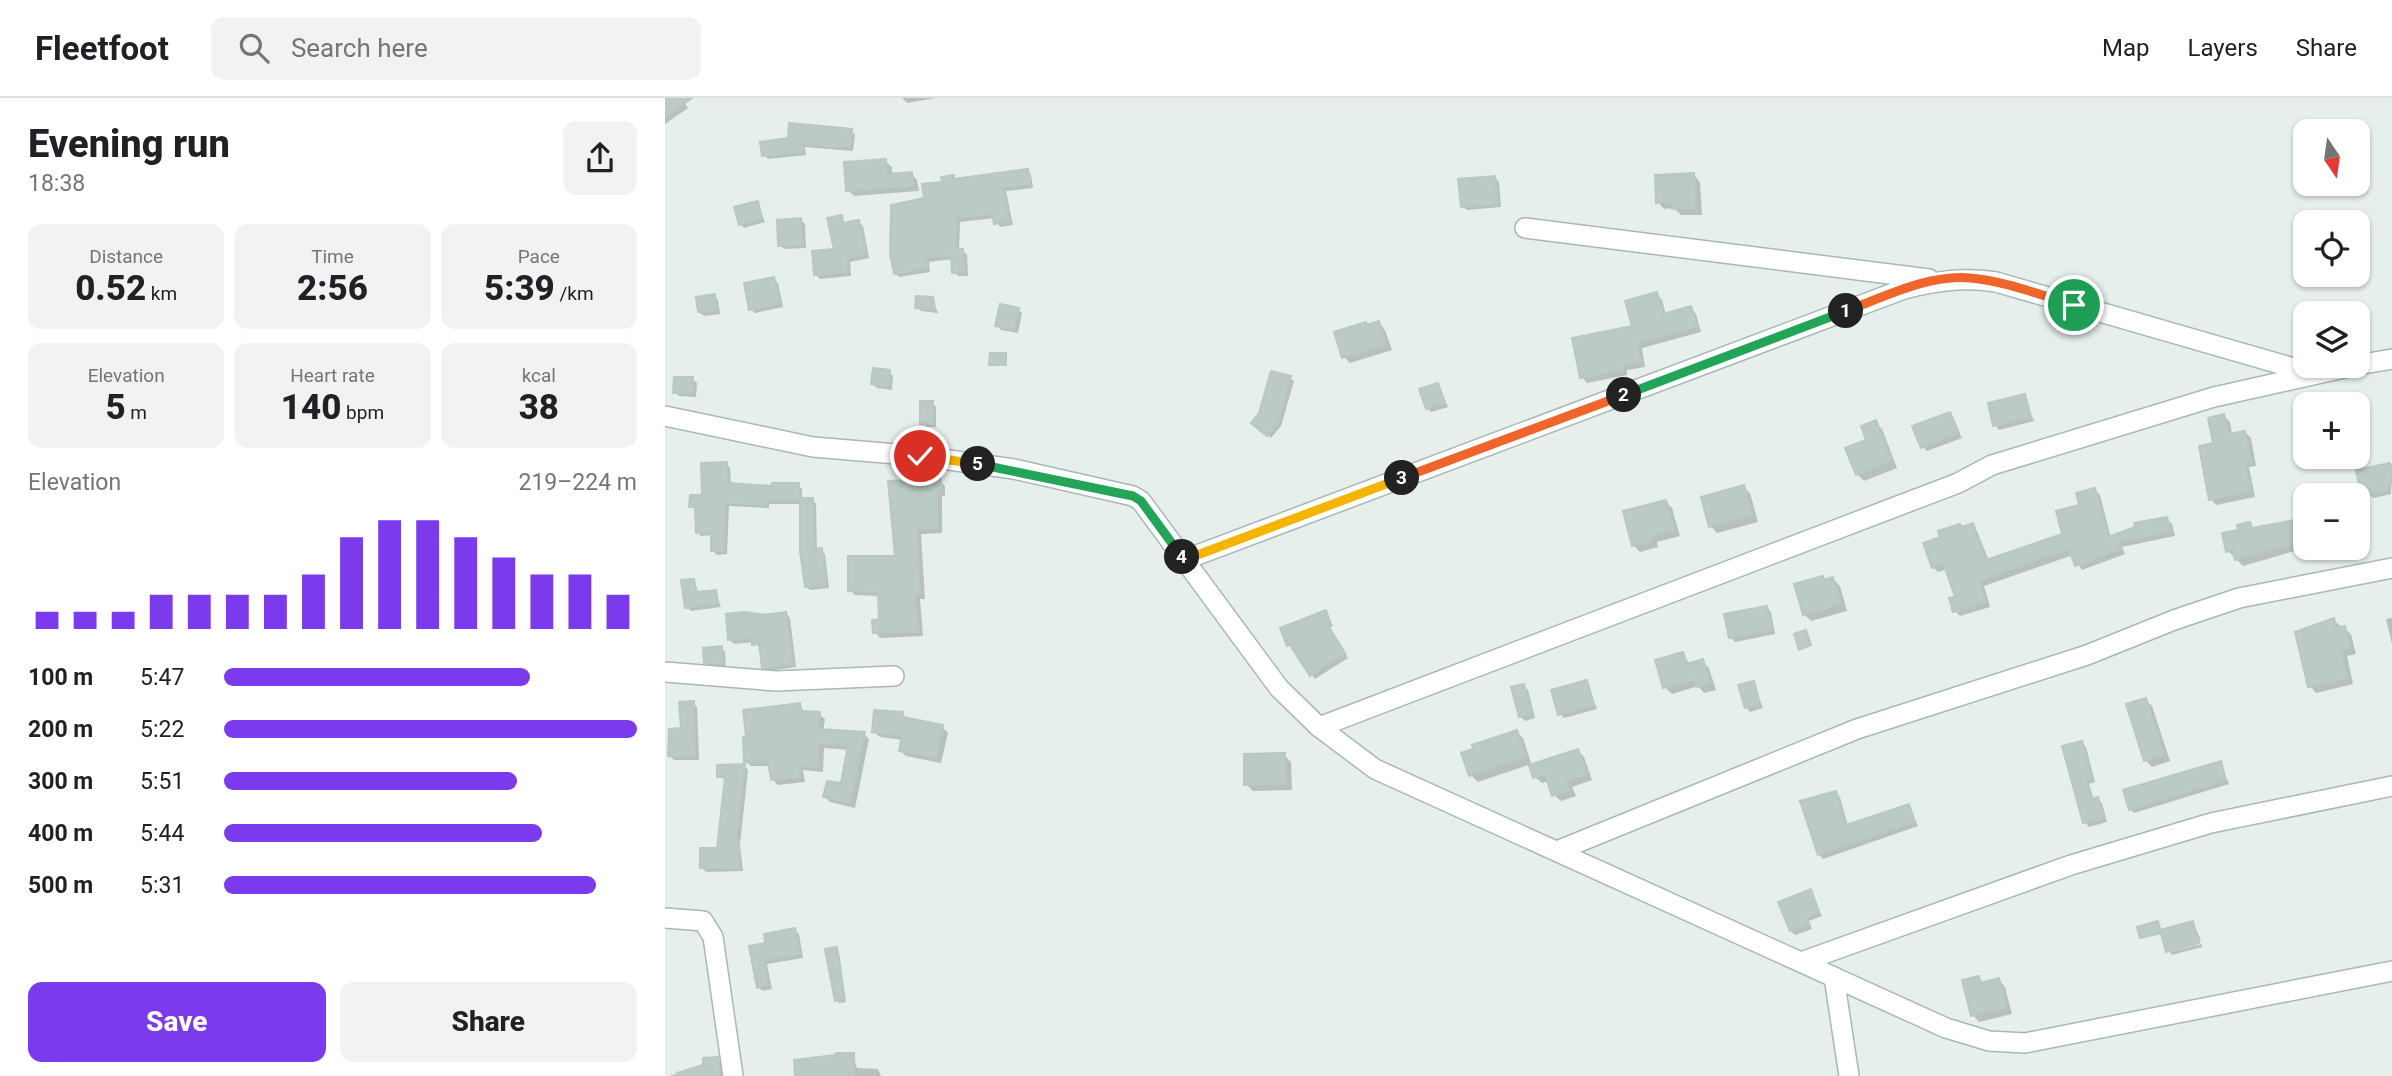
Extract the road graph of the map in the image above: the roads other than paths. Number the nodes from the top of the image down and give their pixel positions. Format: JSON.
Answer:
{"nodes":[{"id":1,"x":1525,"y":228,"type":"dead end"},
{"id":2,"x":1940,"y":280,"type":"junction"},
{"id":3,"x":2392,"y":359,"type":"edge"},
{"id":4,"x":2370,"y":363,"type":"edge"},
{"id":5,"x":2293,"y":368,"type":"edge"},
{"id":6,"x":2293,"y":377,"type":"edge"},
{"id":7,"x":665,"y":416,"type":"edge"},
{"id":8,"x":1184,"y":560,"type":"junction"},
{"id":9,"x":2392,"y":568,"type":"edge"},
{"id":10,"x":665,"y":672,"type":"edge"},
{"id":11,"x":894,"y":676,"type":"dead end"},
{"id":12,"x":1319,"y":727,"type":"junction"},
{"id":13,"x":2392,"y":786,"type":"edge"},
{"id":14,"x":1557,"y":851,"type":"junction"},
{"id":15,"x":665,"y":918,"type":"edge"},
{"id":16,"x":1801,"y":962,"type":"junction"},
{"id":17,"x":2392,"y":971,"type":"edge"},
{"id":18,"x":1834,"y":977,"type":"junction"},
{"id":19,"x":733,"y":1076,"type":"edge"},
{"id":20,"x":1849,"y":1076,"type":"edge"}],
"edges":[{"from":1,"to":2,"type":"street"},
{"from":2,"to":5,"type":"street"},
{"from":2,"to":8,"type":"street"},
{"from":3,"to":4,"type":"street"},
{"from":6,"to":12,"type":"street"},
{"from":7,"to":8,"type":"street"},
{"from":8,"to":12,"type":"street"},
{"from":9,"to":14,"type":"street"},
{"from":10,"to":11,"type":"street"},
{"from":12,"to":14,"type":"street"},
{"from":13,"to":16,"type":"street"},
{"from":14,"to":16,"type":"street"},
{"from":15,"to":19,"type":"street"},
{"from":16,"to":18,"type":"street"},
{"from":17,"to":18,"type":"street"},
{"from":18,"to":20,"type":"street"}]}
